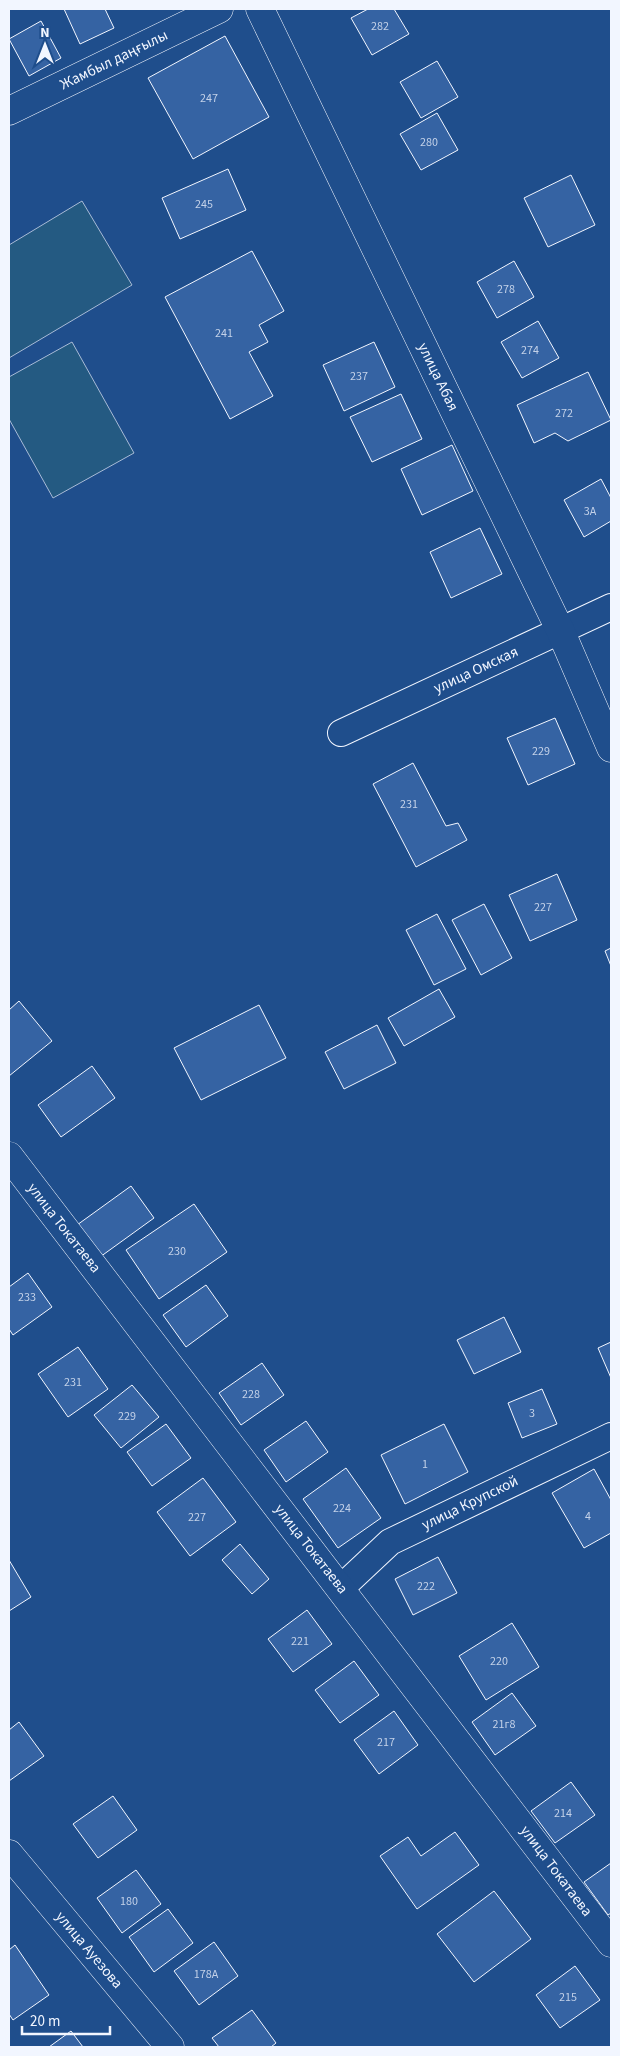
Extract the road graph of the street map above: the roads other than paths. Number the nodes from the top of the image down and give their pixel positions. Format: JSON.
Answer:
{"nodes":[{"id":1,"x":219,"y":9,"type":"edge"},
{"id":2,"x":260,"y":9,"type":"edge"},
{"id":3,"x":9,"y":111,"type":"edge"},
{"id":4,"x":611,"y":607,"type":"edge"},
{"id":5,"x":561,"y":632,"type":"junction"},
{"id":6,"x":341,"y":733,"type":"dead end"},
{"id":7,"x":611,"y":748,"type":"edge"},
{"id":8,"x":9,"y":1156,"type":"edge"},
{"id":9,"x":611,"y":1436,"type":"edge"},
{"id":10,"x":341,"y":1588,"type":"junction"},
{"id":11,"x":9,"y":1854,"type":"edge"},
{"id":12,"x":611,"y":1943,"type":"edge"},
{"id":13,"x":170,"y":2047,"type":"edge"}],
"edges":[{"from":1,"to":3,"type":"street","name":"Жамбыл даңғылы"},
{"from":2,"to":5,"type":"street","name":"улица Абая"},
{"from":4,"to":5,"type":"street","name":"улица Омская"},
{"from":5,"to":6,"type":"street","name":"улица Омская"},
{"from":5,"to":7,"type":"street","name":"улица Абая"},
{"from":8,"to":10,"type":"street","name":"улица Токатаева"},
{"from":9,"to":10,"type":"street","name":"улица Крупской"},
{"from":10,"to":12,"type":"street","name":"улица Токатаева"},
{"from":11,"to":13,"type":"street","name":"улица Ауезова"}]}
